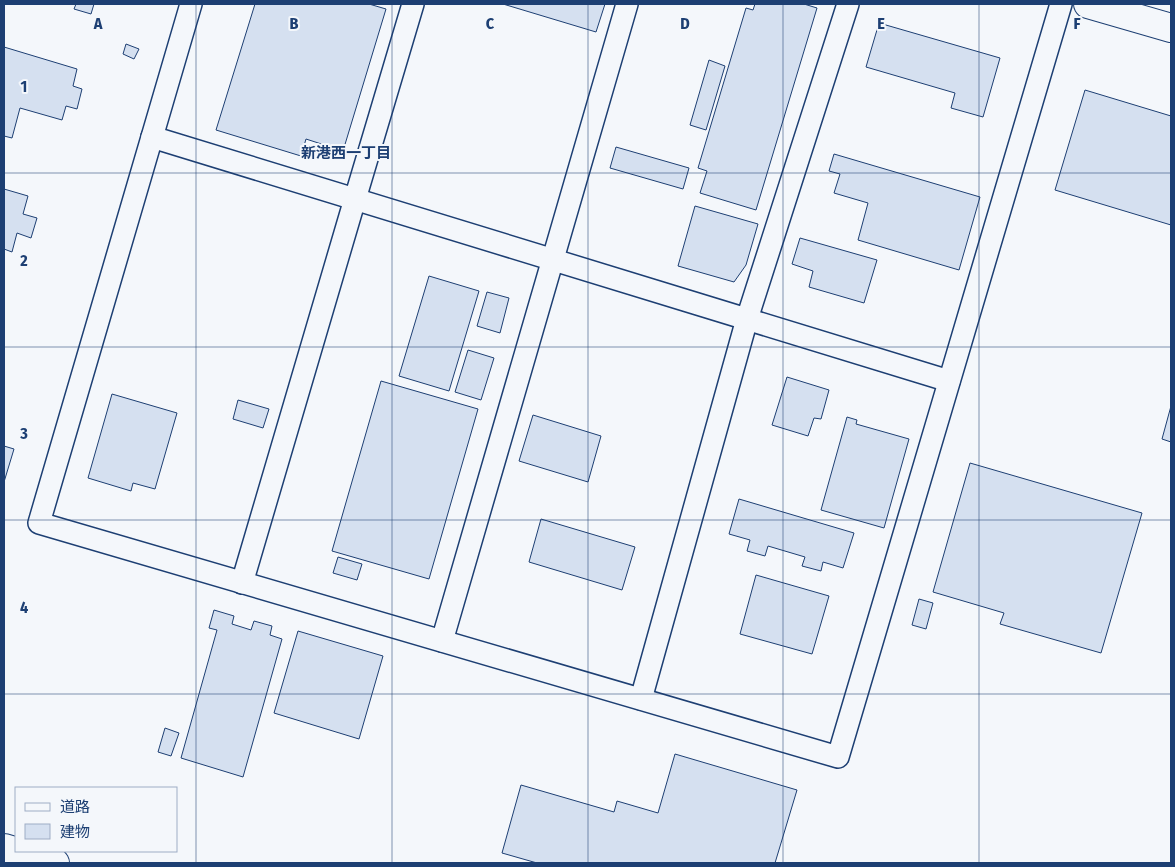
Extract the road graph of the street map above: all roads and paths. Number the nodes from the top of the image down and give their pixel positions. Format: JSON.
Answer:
{"nodes":[{"id":1,"x":191,"y":4,"type":"edge"},
{"id":2,"x":413,"y":4,"type":"edge"},
{"id":3,"x":628,"y":4,"type":"edge"},
{"id":4,"x":848,"y":4,"type":"edge"},
{"id":5,"x":1061,"y":4,"type":"edge"},
{"id":6,"x":1088,"y":4,"type":"edge"},
{"id":7,"x":1171,"y":28,"type":"edge"},
{"id":8,"x":152,"y":137,"type":"junction"},
{"id":9,"x":354,"y":199,"type":"junction"},
{"id":10,"x":554,"y":260,"type":"junction"},
{"id":11,"x":747,"y":319,"type":"junction"},
{"id":12,"x":949,"y":380,"type":"junction"},
{"id":13,"x":242,"y":583,"type":"junction"},
{"id":14,"x":442,"y":641,"type":"junction"},
{"id":15,"x":640,"y":699,"type":"junction"},
{"id":16,"x":18,"y":852,"type":"edge"},
{"id":17,"x":56,"y":863,"type":"edge"}],
"edges":[{"from":1,"to":8,"type":"street"},
{"from":2,"to":9,"type":"street"},
{"from":3,"to":10,"type":"street"},
{"from":4,"to":11,"type":"street"},
{"from":5,"to":12,"type":"street"},
{"from":6,"to":7,"type":"main road"},
{"from":8,"to":9,"type":"street"},
{"from":8,"to":13,"type":"street"},
{"from":9,"to":10,"type":"street"},
{"from":9,"to":13,"type":"street"},
{"from":10,"to":11,"type":"street"},
{"from":10,"to":14,"type":"street"},
{"from":11,"to":12,"type":"street"},
{"from":11,"to":15,"type":"street"},
{"from":12,"to":15,"type":"street"},
{"from":13,"to":14,"type":"street"},
{"from":14,"to":15,"type":"street"},
{"from":16,"to":17,"type":"main road"}]}
